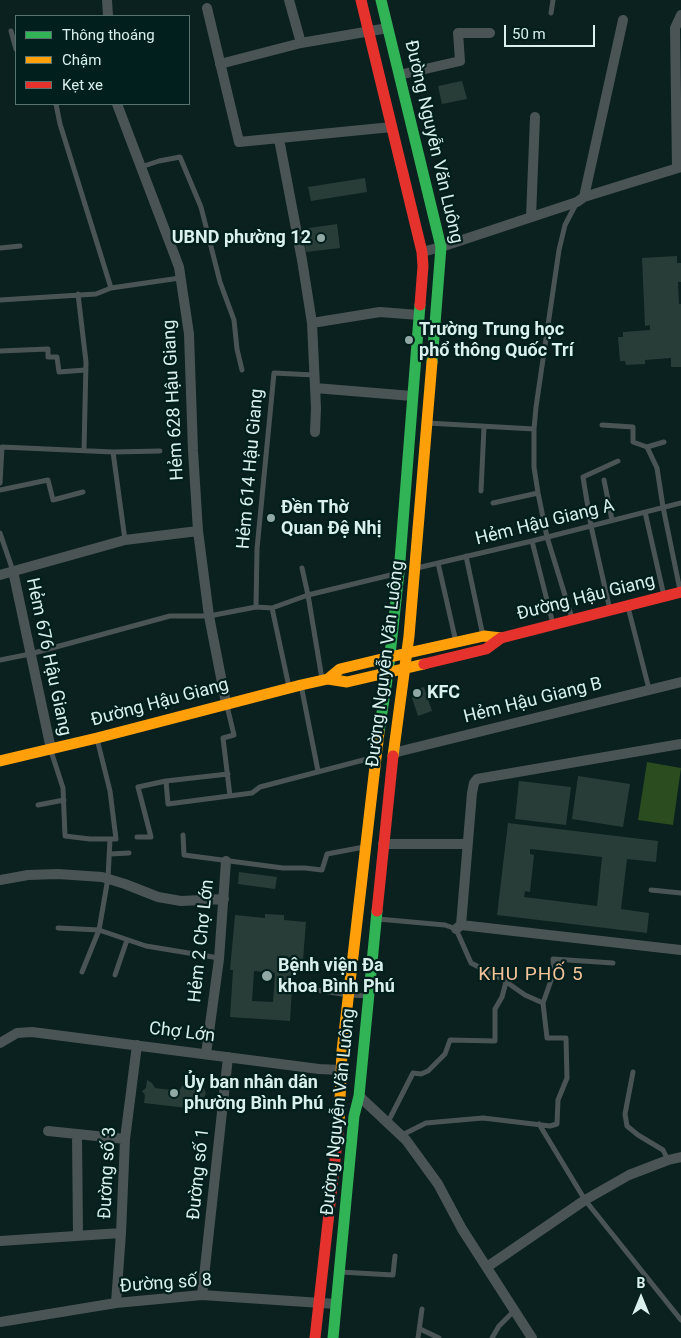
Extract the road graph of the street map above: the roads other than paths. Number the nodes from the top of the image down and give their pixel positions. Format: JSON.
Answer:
{"nodes":[{"id":1,"x":107,"y":0,"type":"edge"},
{"id":2,"x":289,"y":0,"type":"edge"},
{"id":3,"x":361,"y":0,"type":"edge"},
{"id":4,"x":381,"y":0,"type":"edge"},
{"id":5,"x":553,"y":0,"type":"edge"},
{"id":6,"x":207,"y":8,"type":"dead end"},
{"id":7,"x":551,"y":13,"type":"dead end"},
{"id":8,"x":108,"y":15,"type":"edge"},
{"id":9,"x":681,"y":15,"type":"edge"},
{"id":10,"x":623,"y":20,"type":"dead end"},
{"id":11,"x":388,"y":28,"type":"junction"},
{"id":12,"x":11,"y":32,"type":"dead end"},
{"id":13,"x":369,"y":32,"type":"junction"},
{"id":14,"x":490,"y":33,"type":"dead end"},
{"id":15,"x":301,"y":44,"type":"junction"},
{"id":16,"x":15,"y":46,"type":"edge"},
{"id":17,"x":220,"y":64,"type":"junction"},
{"id":18,"x":399,"y":75,"type":"junction"},
{"id":19,"x":56,"y":105,"type":"edge"},
{"id":20,"x":117,"y":105,"type":"edge"},
{"id":21,"x":536,"y":117,"type":"dead end"},
{"id":22,"x":392,"y":127,"type":"junction"},
{"id":23,"x":279,"y":139,"type":"junction"},
{"id":24,"x":141,"y":167,"type":"junction"},
{"id":25,"x":679,"y":167,"type":"edge"},
{"id":26,"x":581,"y":199,"type":"junction"},
{"id":27,"x":531,"y":217,"type":"junction"},
{"id":28,"x":20,"y":246,"type":"dead end"},
{"id":29,"x":0,"y":248,"type":"edge"},
{"id":30,"x":442,"y":248,"type":"junction"},
{"id":31,"x":422,"y":252,"type":"junction"},
{"id":32,"x":180,"y":278,"type":"junction"},
{"id":33,"x":111,"y":288,"type":"junction"},
{"id":34,"x":78,"y":294,"type":"junction"},
{"id":35,"x":0,"y":300,"type":"edge"},
{"id":36,"x":419,"y":315,"type":"junction"},
{"id":37,"x":312,"y":323,"type":"junction"},
{"id":38,"x":0,"y":351,"type":"edge"},
{"id":39,"x":85,"y":370,"type":"junction"},
{"id":40,"x":242,"y":370,"type":"dead end"},
{"id":41,"x":314,"y":375,"type":"junction"},
{"id":42,"x":315,"y":388,"type":"junction"},
{"id":43,"x":412,"y":396,"type":"junction"},
{"id":44,"x":427,"y":423,"type":"junction"},
{"id":45,"x":602,"y":425,"type":"dead end"},
{"id":46,"x":484,"y":427,"type":"junction"},
{"id":47,"x":534,"y":429,"type":"junction"},
{"id":48,"x":315,"y":432,"type":"dead end"},
{"id":49,"x":664,"y":442,"type":"dead end"},
{"id":50,"x":1,"y":447,"type":"edge"},
{"id":51,"x":646,"y":447,"type":"junction"},
{"id":52,"x":84,"y":450,"type":"junction"},
{"id":53,"x":113,"y":452,"type":"junction"},
{"id":54,"x":160,"y":452,"type":"dead end"},
{"id":55,"x":618,"y":461,"type":"dead end"},
{"id":56,"x":604,"y":480,"type":"dead end"},
{"id":57,"x":0,"y":483,"type":"edge"},
{"id":58,"x":0,"y":490,"type":"edge"},
{"id":59,"x":481,"y":491,"type":"dead end"},
{"id":60,"x":83,"y":492,"type":"dead end"},
{"id":61,"x":538,"y":493,"type":"junction"},
{"id":62,"x":493,"y":503,"type":"dead end"},
{"id":63,"x":681,"y":503,"type":"edge"},
{"id":64,"x":663,"y":507,"type":"junction"},
{"id":65,"x":645,"y":512,"type":"junction"},
{"id":66,"x":612,"y":520,"type":"junction"},
{"id":67,"x":591,"y":526,"type":"junction"},
{"id":68,"x":198,"y":531,"type":"junction"},
{"id":69,"x":0,"y":533,"type":"edge"},
{"id":70,"x":547,"y":537,"type":"junction"},
{"id":71,"x":125,"y":540,"type":"junction"},
{"id":72,"x":532,"y":541,"type":"junction"},
{"id":73,"x":466,"y":556,"type":"junction"},
{"id":74,"x":438,"y":563,"type":"junction"},
{"id":75,"x":302,"y":568,"type":"dead end"},
{"id":76,"x":415,"y":568,"type":"junction"},
{"id":77,"x":13,"y":571,"type":"junction"},
{"id":78,"x":399,"y":573,"type":"junction"},
{"id":79,"x":0,"y":575,"type":"edge"},
{"id":80,"x":681,"y":593,"type":"edge"},
{"id":81,"x":308,"y":595,"type":"junction"},
{"id":82,"x":664,"y":596,"type":"junction"},
{"id":83,"x":628,"y":606,"type":"junction"},
{"id":84,"x":256,"y":607,"type":"junction"},
{"id":85,"x":272,"y":608,"type":"junction"},
{"id":86,"x":611,"y":611,"type":"junction"},
{"id":87,"x":209,"y":616,"type":"junction"},
{"id":88,"x":573,"y":620,"type":"junction"},
{"id":89,"x":553,"y":625,"type":"junction"},
{"id":90,"x":484,"y":636,"type":"junction"},
{"id":91,"x":501,"y":638,"type":"junction"},
{"id":92,"x":456,"y":642,"type":"junction"},
{"id":93,"x":30,"y":654,"type":"junction"},
{"id":94,"x":407,"y":654,"type":"junction"},
{"id":95,"x":390,"y":657,"type":"junction"},
{"id":96,"x":0,"y":660,"type":"edge"},
{"id":97,"x":404,"y":668,"type":"junction"},
{"id":98,"x":388,"y":673,"type":"junction"},
{"id":99,"x":325,"y":679,"type":"junction"},
{"id":100,"x":681,"y":682,"type":"edge"},
{"id":101,"x":301,"y":684,"type":"junction"},
{"id":102,"x":289,"y":688,"type":"junction"},
{"id":103,"x":648,"y":689,"type":"junction"},
{"id":104,"x":226,"y":703,"type":"junction"},
{"id":105,"x":97,"y":738,"type":"junction"},
{"id":106,"x":681,"y":744,"type":"edge"},
{"id":107,"x":51,"y":749,"type":"junction"},
{"id":108,"x":393,"y":753,"type":"junction"},
{"id":109,"x":375,"y":757,"type":"junction"},
{"id":110,"x":0,"y":761,"type":"edge"},
{"id":111,"x":318,"y":771,"type":"junction"},
{"id":112,"x":228,"y":774,"type":"junction"},
{"id":113,"x":166,"y":781,"type":"junction"},
{"id":114,"x":230,"y":796,"type":"junction"},
{"id":115,"x":64,"y":800,"type":"junction"},
{"id":116,"x":38,"y":805,"type":"dead end"},
{"id":117,"x":183,"y":835,"type":"dead end"},
{"id":118,"x":137,"y":837,"type":"dead end"},
{"id":119,"x":110,"y":839,"type":"junction"},
{"id":120,"x":383,"y":844,"type":"junction"},
{"id":121,"x":467,"y":844,"type":"junction"},
{"id":122,"x":365,"y":847,"type":"junction"},
{"id":123,"x":129,"y":853,"type":"dead end"},
{"id":124,"x":110,"y":854,"type":"junction"},
{"id":125,"x":226,"y":861,"type":"junction"},
{"id":126,"x":108,"y":878,"type":"junction"},
{"id":127,"x":0,"y":880,"type":"edge"},
{"id":128,"x":652,"y":890,"type":"dead end"},
{"id":129,"x":681,"y":893,"type":"edge"},
{"id":130,"x":224,"y":899,"type":"junction"},
{"id":131,"x":377,"y":919,"type":"junction"},
{"id":132,"x":458,"y":927,"type":"junction"},
{"id":133,"x":58,"y":928,"type":"dead end"},
{"id":134,"x":99,"y":930,"type":"junction"},
{"id":135,"x":127,"y":940,"type":"junction"},
{"id":136,"x":681,"y":950,"type":"edge"},
{"id":137,"x":219,"y":958,"type":"junction"},
{"id":138,"x":613,"y":963,"type":"dead end"},
{"id":139,"x":82,"y":972,"type":"dead end"},
{"id":140,"x":115,"y":975,"type":"dead end"},
{"id":141,"x":506,"y":982,"type":"junction"},
{"id":142,"x":303,"y":988,"type":"dead end"},
{"id":143,"x":349,"y":995,"type":"junction"},
{"id":144,"x":370,"y":996,"type":"junction"},
{"id":145,"x":543,"y":1003,"type":"junction"},
{"id":146,"x":0,"y":1042,"type":"edge"},
{"id":147,"x":137,"y":1045,"type":"junction"},
{"id":148,"x":206,"y":1054,"type":"junction"},
{"id":149,"x":228,"y":1057,"type":"junction"},
{"id":150,"x":341,"y":1070,"type":"junction"},
{"id":151,"x":362,"y":1071,"type":"junction"},
{"id":152,"x":634,"y":1072,"type":"dead end"},
{"id":153,"x":358,"y":1096,"type":"junction"},
{"id":154,"x":388,"y":1122,"type":"junction"},
{"id":155,"x":539,"y":1124,"type":"junction"},
{"id":156,"x":48,"y":1131,"type":"dead end"},
{"id":157,"x":77,"y":1134,"type":"junction"},
{"id":158,"x":401,"y":1135,"type":"junction"},
{"id":159,"x":125,"y":1139,"type":"junction"},
{"id":160,"x":681,"y":1157,"type":"edge"},
{"id":161,"x":668,"y":1160,"type":"junction"},
{"id":162,"x":586,"y":1200,"type":"junction"},
{"id":163,"x":121,"y":1233,"type":"junction"},
{"id":164,"x":78,"y":1236,"type":"junction"},
{"id":165,"x":0,"y":1241,"type":"edge"},
{"id":166,"x":395,"y":1256,"type":"dead end"},
{"id":167,"x":487,"y":1267,"type":"junction"},
{"id":168,"x":340,"y":1272,"type":"junction"},
{"id":169,"x":202,"y":1295,"type":"junction"},
{"id":170,"x":116,"y":1303,"type":"junction"},
{"id":171,"x":318,"y":1303,"type":"junction"},
{"id":172,"x":336,"y":1304,"type":"junction"},
{"id":173,"x":422,"y":1309,"type":"dead end"},
{"id":174,"x":515,"y":1310,"type":"junction"},
{"id":175,"x":681,"y":1320,"type":"edge"},
{"id":176,"x":0,"y":1322,"type":"edge"},
{"id":177,"x":420,"y":1329,"type":"junction"},
{"id":178,"x":315,"y":1338,"type":"edge"},
{"id":179,"x":333,"y":1338,"type":"edge"},
{"id":180,"x":418,"y":1338,"type":"edge"},
{"id":181,"x":439,"y":1338,"type":"edge"},
{"id":182,"x":492,"y":1338,"type":"edge"},
{"id":183,"x":532,"y":1338,"type":"edge"}],
"edges":[{"from":1,"to":8,"type":"street"},
{"from":2,"to":15,"type":"street"},
{"from":3,"to":13,"type":"main road","name":"Đường Nguyễn Văn Luông"},
{"from":4,"to":11,"type":"main road","name":"Đường Nguyễn Văn Luông"},
{"from":5,"to":7,"type":"lane"},
{"from":6,"to":17,"type":"street"},
{"from":9,"to":25,"type":"street"},
{"from":10,"to":26,"type":"street"},
{"from":11,"to":13,"type":"street"},
{"from":11,"to":18,"type":"main road","name":"Đường Nguyễn Văn Luông"},
{"from":12,"to":16,"type":"lane"},
{"from":13,"to":15,"type":"street"},
{"from":13,"to":22,"type":"main road","name":"Đường Nguyễn Văn Luông"},
{"from":14,"to":18,"type":"street"},
{"from":15,"to":17,"type":"street"},
{"from":17,"to":23,"type":"street"},
{"from":18,"to":30,"type":"main road","name":"Đường Nguyễn Văn Luông"},
{"from":19,"to":33,"type":"lane"},
{"from":20,"to":24,"type":"street","name":"Hẻm 628 Hậu Giang"},
{"from":21,"to":27,"type":"street"},
{"from":22,"to":23,"type":"street"},
{"from":22,"to":31,"type":"main road","name":"Đường Nguyễn Văn Luông"},
{"from":23,"to":37,"type":"street"},
{"from":24,"to":32,"type":"street","name":"Hẻm 628 Hậu Giang"},
{"from":24,"to":40,"type":"lane"},
{"from":25,"to":26,"type":"street"},
{"from":26,"to":27,"type":"street"},
{"from":26,"to":47,"type":"lane"},
{"from":27,"to":30,"type":"street"},
{"from":28,"to":29,"type":"lane"},
{"from":30,"to":31,"type":"street"},
{"from":30,"to":44,"type":"main road","name":"Đường Nguyễn Văn Luông"},
{"from":31,"to":36,"type":"main road","name":"Đường Nguyễn Văn Luông"},
{"from":32,"to":33,"type":"lane"},
{"from":32,"to":68,"type":"street","name":"Hẻm 628 Hậu Giang"},
{"from":33,"to":34,"type":"lane"},
{"from":34,"to":35,"type":"lane"},
{"from":34,"to":39,"type":"lane"},
{"from":36,"to":37,"type":"street"},
{"from":36,"to":43,"type":"main road","name":"Đường Nguyễn Văn Luông"},
{"from":37,"to":41,"type":"street"},
{"from":38,"to":39,"type":"lane"},
{"from":39,"to":52,"type":"lane"},
{"from":41,"to":42,"type":"street"},
{"from":41,"to":84,"type":"lane","name":"Hẻm 614 Hậu Giang"},
{"from":42,"to":43,"type":"street"},
{"from":42,"to":48,"type":"street"},
{"from":43,"to":78,"type":"main road","name":"Đường Nguyễn Văn Luông"},
{"from":44,"to":46,"type":"lane"},
{"from":44,"to":76,"type":"main road","name":"Đường Nguyễn Văn Luông"},
{"from":45,"to":51,"type":"lane"},
{"from":46,"to":47,"type":"lane"},
{"from":46,"to":59,"type":"lane"},
{"from":47,"to":61,"type":"lane"},
{"from":49,"to":51,"type":"lane"},
{"from":50,"to":52,"type":"lane"},
{"from":50,"to":57,"type":"lane"},
{"from":51,"to":64,"type":"lane"},
{"from":52,"to":53,"type":"lane"},
{"from":53,"to":54,"type":"lane"},
{"from":53,"to":71,"type":"lane"},
{"from":55,"to":67,"type":"lane"},
{"from":56,"to":66,"type":"lane"},
{"from":58,"to":60,"type":"lane"},
{"from":61,"to":62,"type":"lane"},
{"from":61,"to":70,"type":"lane"},
{"from":63,"to":64,"type":"lane","name":"Hẻm Hậu Giang A"},
{"from":64,"to":65,"type":"lane","name":"Hẻm Hậu Giang A"},
{"from":64,"to":80,"type":"lane"},
{"from":65,"to":66,"type":"lane","name":"Hẻm Hậu Giang A"},
{"from":65,"to":82,"type":"lane"},
{"from":66,"to":67,"type":"lane","name":"Hẻm Hậu Giang A"},
{"from":67,"to":70,"type":"lane","name":"Hẻm Hậu Giang A"},
{"from":67,"to":86,"type":"lane"},
{"from":68,"to":71,"type":"street"},
{"from":68,"to":87,"type":"street","name":"Hẻm 628 Hậu Giang"},
{"from":69,"to":77,"type":"lane"},
{"from":70,"to":72,"type":"lane","name":"Hẻm Hậu Giang A"},
{"from":70,"to":88,"type":"lane"},
{"from":71,"to":77,"type":"street"},
{"from":72,"to":73,"type":"lane","name":"Hẻm Hậu Giang A"},
{"from":72,"to":89,"type":"lane"},
{"from":73,"to":74,"type":"lane","name":"Hẻm Hậu Giang A"},
{"from":73,"to":90,"type":"lane"},
{"from":74,"to":76,"type":"lane","name":"Hẻm Hậu Giang A"},
{"from":74,"to":92,"type":"lane"},
{"from":75,"to":81,"type":"lane"},
{"from":76,"to":94,"type":"main road","name":"Đường Nguyễn Văn Luông"},
{"from":77,"to":79,"type":"street"},
{"from":77,"to":93,"type":"street","name":"Hẻm 676 Hậu Giang"},
{"from":78,"to":81,"type":"lane"},
{"from":78,"to":95,"type":"main road","name":"Đường Nguyễn Văn Luông"},
{"from":80,"to":82,"type":"main road","name":"Đường Hậu Giang"},
{"from":81,"to":85,"type":"lane"},
{"from":81,"to":99,"type":"lane"},
{"from":82,"to":83,"type":"main road","name":"Đường Hậu Giang"},
{"from":83,"to":86,"type":"main road","name":"Đường Hậu Giang"},
{"from":83,"to":103,"type":"lane"},
{"from":84,"to":85,"type":"lane"},
{"from":84,"to":87,"type":"lane"},
{"from":85,"to":102,"type":"lane"},
{"from":86,"to":88,"type":"main road","name":"Đường Hậu Giang"},
{"from":87,"to":93,"type":"lane"},
{"from":87,"to":104,"type":"street","name":"Hẻm 628 Hậu Giang"},
{"from":88,"to":89,"type":"main road","name":"Đường Hậu Giang"},
{"from":89,"to":91,"type":"main road","name":"Đường Hậu Giang"},
{"from":90,"to":91,"type":"main road","name":"Đường Hậu Giang"},
{"from":90,"to":92,"type":"main road","name":"Đường Hậu Giang"},
{"from":91,"to":97,"type":"main road","name":"Đường Hậu Giang"},
{"from":92,"to":94,"type":"main road","name":"Đường Hậu Giang"},
{"from":93,"to":96,"type":"lane"},
{"from":93,"to":107,"type":"street","name":"Hẻm 676 Hậu Giang"},
{"from":94,"to":95,"type":"main road","name":"Đường Hậu Giang"},
{"from":94,"to":97,"type":"main road","name":"Đường Nguyễn Văn Luông"},
{"from":95,"to":98,"type":"main road","name":"Đường Nguyễn Văn Luông"},
{"from":95,"to":99,"type":"main road","name":"Đường Hậu Giang"},
{"from":97,"to":98,"type":"main road","name":"Đường Hậu Giang"},
{"from":97,"to":108,"type":"main road","name":"Đường Nguyễn Văn Luông"},
{"from":98,"to":99,"type":"main road","name":"Đường Hậu Giang"},
{"from":98,"to":109,"type":"main road","name":"Đường Nguyễn Văn Luông"},
{"from":99,"to":101,"type":"main road","name":"Đường Hậu Giang"},
{"from":100,"to":103,"type":"street","name":"Hẻm Hậu Giang B"},
{"from":101,"to":102,"type":"main road","name":"Đường Hậu Giang"},
{"from":101,"to":111,"type":"lane"},
{"from":102,"to":104,"type":"main road","name":"Đường Hậu Giang"},
{"from":103,"to":108,"type":"street","name":"Hẻm Hậu Giang B"},
{"from":104,"to":105,"type":"main road","name":"Đường Hậu Giang"},
{"from":104,"to":112,"type":"lane"},
{"from":105,"to":107,"type":"main road","name":"Đường Hậu Giang"},
{"from":105,"to":119,"type":"lane"},
{"from":106,"to":121,"type":"street"},
{"from":107,"to":110,"type":"main road","name":"Đường Hậu Giang"},
{"from":107,"to":115,"type":"lane"},
{"from":108,"to":120,"type":"main road","name":"Đường Nguyễn Văn Luông"},
{"from":109,"to":111,"type":"lane"},
{"from":109,"to":122,"type":"main road","name":"Đường Nguyễn Văn Luông"},
{"from":111,"to":114,"type":"lane"},
{"from":112,"to":113,"type":"lane"},
{"from":112,"to":114,"type":"lane"},
{"from":113,"to":114,"type":"lane"},
{"from":113,"to":118,"type":"lane"},
{"from":115,"to":116,"type":"lane"},
{"from":115,"to":119,"type":"lane"},
{"from":117,"to":125,"type":"lane"},
{"from":119,"to":124,"type":"lane"},
{"from":120,"to":121,"type":"street"},
{"from":120,"to":131,"type":"main road","name":"Đường Nguyễn Văn Luông"},
{"from":121,"to":132,"type":"street"},
{"from":122,"to":125,"type":"lane"},
{"from":122,"to":143,"type":"main road","name":"Đường Nguyễn Văn Luông"},
{"from":123,"to":124,"type":"lane"},
{"from":124,"to":126,"type":"lane"},
{"from":125,"to":130,"type":"street","name":"Hẻm 2 Chợ Lớn"},
{"from":126,"to":127,"type":"street"},
{"from":126,"to":130,"type":"street"},
{"from":126,"to":134,"type":"lane"},
{"from":128,"to":129,"type":"lane"},
{"from":130,"to":137,"type":"street","name":"Hẻm 2 Chợ Lớn"},
{"from":131,"to":132,"type":"lane"},
{"from":131,"to":144,"type":"main road","name":"Đường Nguyễn Văn Luông"},
{"from":132,"to":136,"type":"street"},
{"from":132,"to":141,"type":"lane"},
{"from":133,"to":134,"type":"lane"},
{"from":134,"to":135,"type":"lane"},
{"from":134,"to":139,"type":"lane"},
{"from":135,"to":137,"type":"lane"},
{"from":135,"to":140,"type":"lane"},
{"from":137,"to":148,"type":"street","name":"Hẻm 2 Chợ Lớn"},
{"from":138,"to":145,"type":"lane"},
{"from":141,"to":145,"type":"lane"},
{"from":141,"to":154,"type":"lane"},
{"from":142,"to":143,"type":"lane"},
{"from":143,"to":144,"type":"lane"},
{"from":143,"to":150,"type":"main road","name":"Đường Nguyễn Văn Luông"},
{"from":144,"to":151,"type":"main road","name":"Đường Nguyễn Văn Luông"},
{"from":145,"to":155,"type":"lane"},
{"from":146,"to":147,"type":"street","name":"Chợ Lớn"},
{"from":147,"to":148,"type":"street","name":"Chợ Lớn"},
{"from":147,"to":159,"type":"street","name":"Đường số 3"},
{"from":148,"to":149,"type":"street","name":"Chợ Lớn"},
{"from":149,"to":150,"type":"street","name":"Chợ Lớn"},
{"from":149,"to":169,"type":"street","name":"Đường số 1"},
{"from":150,"to":151,"type":"main road","name":"Chợ Lớn"},
{"from":150,"to":171,"type":"main road","name":"Đường Nguyễn Văn Luông"},
{"from":151,"to":153,"type":"main road","name":"Đường Nguyễn Văn Luông"},
{"from":152,"to":161,"type":"lane"},
{"from":153,"to":154,"type":"street"},
{"from":153,"to":168,"type":"main road","name":"Đường Nguyễn Văn Luông"},
{"from":154,"to":158,"type":"street"},
{"from":155,"to":158,"type":"lane"},
{"from":155,"to":162,"type":"lane"},
{"from":156,"to":157,"type":"street"},
{"from":157,"to":159,"type":"street"},
{"from":157,"to":164,"type":"street"},
{"from":158,"to":167,"type":"street"},
{"from":159,"to":163,"type":"street","name":"Đường số 3"},
{"from":160,"to":161,"type":"street"},
{"from":161,"to":162,"type":"street"},
{"from":162,"to":167,"type":"street"},
{"from":162,"to":175,"type":"lane"},
{"from":163,"to":164,"type":"street"},
{"from":163,"to":170,"type":"street","name":"Đường số 3"},
{"from":164,"to":165,"type":"street"},
{"from":166,"to":168,"type":"lane"},
{"from":167,"to":174,"type":"street"},
{"from":168,"to":172,"type":"main road","name":"Đường Nguyễn Văn Luông"},
{"from":169,"to":170,"type":"street","name":"Đường số 8"},
{"from":169,"to":171,"type":"street","name":"Đường số 8"},
{"from":170,"to":176,"type":"street","name":"Đường số 8"},
{"from":171,"to":172,"type":"street","name":"Đường số 8"},
{"from":171,"to":178,"type":"main road","name":"Đường Nguyễn Văn Luông"},
{"from":172,"to":179,"type":"main road","name":"Đường Nguyễn Văn Luông"},
{"from":173,"to":177,"type":"lane"},
{"from":174,"to":182,"type":"lane"},
{"from":174,"to":183,"type":"street"},
{"from":177,"to":180,"type":"lane"},
{"from":177,"to":181,"type":"lane"}]}
